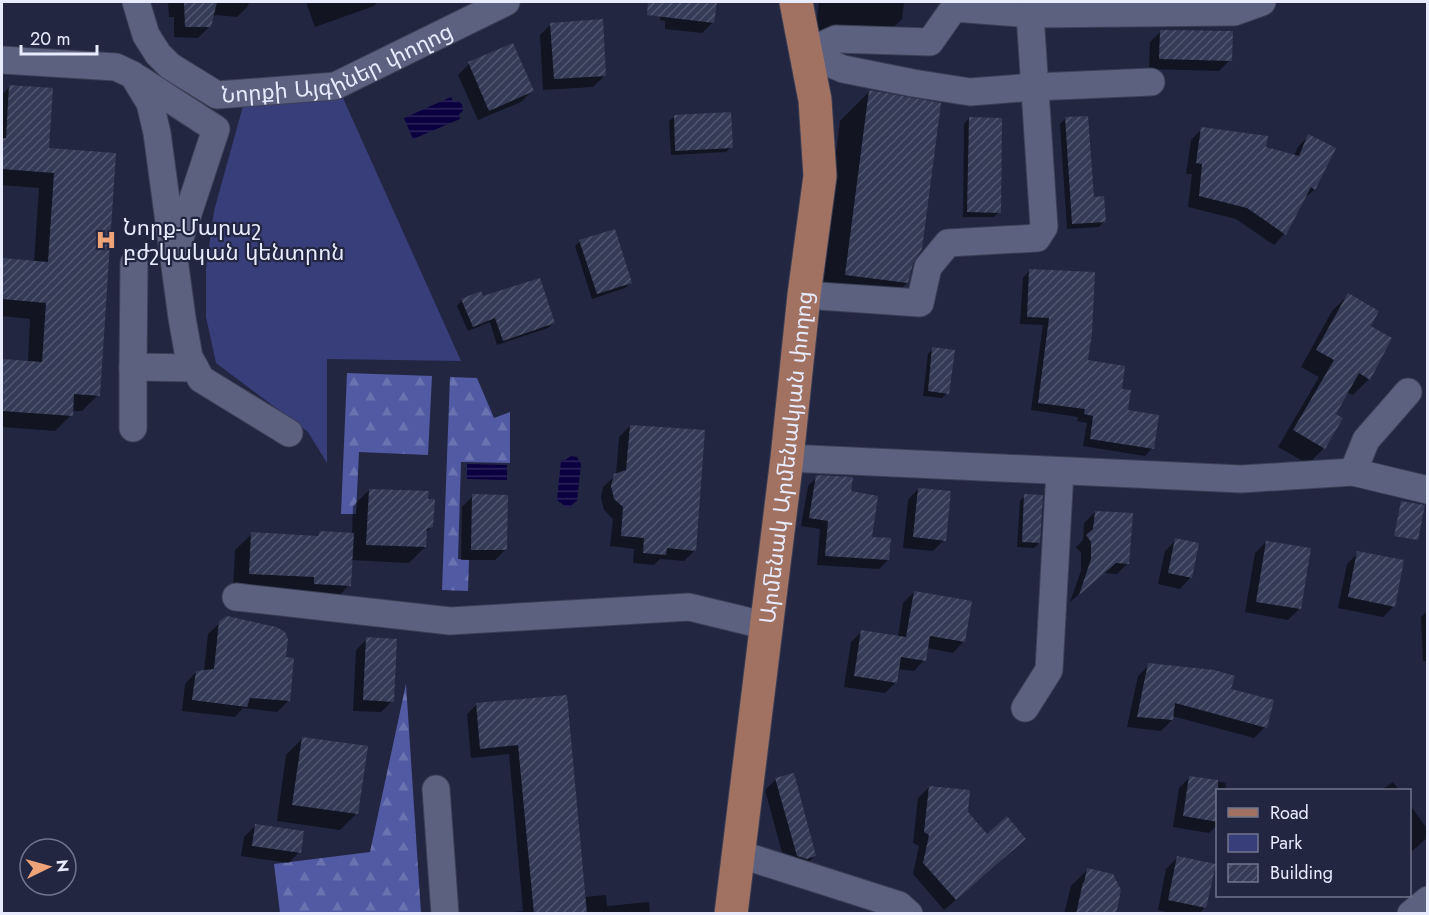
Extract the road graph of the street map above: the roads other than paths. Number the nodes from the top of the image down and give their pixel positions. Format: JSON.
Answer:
{"nodes":[{"id":1,"x":136,"y":2,"type":"edge"},
{"id":2,"x":506,"y":2,"type":"edge"},
{"id":3,"x":796,"y":2,"type":"edge"},
{"id":4,"x":1262,"y":2,"type":"edge"},
{"id":5,"x":1029,"y":14,"type":"junction"},
{"id":6,"x":806,"y":53,"type":"junction"},
{"id":7,"x":2,"y":60,"type":"edge"},
{"id":8,"x":133,"y":75,"type":"junction"},
{"id":9,"x":1150,"y":82,"type":"dead end"},
{"id":10,"x":1034,"y":87,"type":"junction"},
{"id":11,"x":173,"y":257,"type":"junction"},
{"id":12,"x":134,"y":263,"type":"dead end"},
{"id":13,"x":804,"y":295,"type":"junction"},
{"id":14,"x":133,"y":368,"type":"junction"},
{"id":15,"x":195,"y":368,"type":"junction"},
{"id":16,"x":1408,"y":392,"type":"dead end"},
{"id":17,"x":133,"y":428,"type":"dead end"},
{"id":18,"x":289,"y":433,"type":"dead end"},
{"id":19,"x":787,"y":458,"type":"junction"},
{"id":20,"x":1060,"y":471,"type":"junction"},
{"id":21,"x":1353,"y":472,"type":"junction"},
{"id":22,"x":1428,"y":490,"type":"edge"},
{"id":23,"x":236,"y":597,"type":"dead end"},
{"id":24,"x":767,"y":626,"type":"junction"},
{"id":25,"x":1025,"y":708,"type":"dead end"},
{"id":26,"x":436,"y":789,"type":"dead end"},
{"id":27,"x":739,"y":854,"type":"junction"},
{"id":28,"x":1428,"y":900,"type":"edge"},
{"id":29,"x":445,"y":914,"type":"edge"},
{"id":30,"x":731,"y":914,"type":"edge"},
{"id":31,"x":909,"y":914,"type":"edge"},
{"id":32,"x":1411,"y":914,"type":"edge"}],
"edges":[{"from":1,"to":2,"type":"street","name":"Նորքի Այգիներ փողոց"},
{"from":3,"to":6,"type":"main road","name":"Արմենակ Արմենակյան փողոց"},
{"from":4,"to":5,"type":"street"},
{"from":5,"to":6,"type":"street"},
{"from":5,"to":10,"type":"street"},
{"from":6,"to":10,"type":"street"},
{"from":6,"to":13,"type":"main road","name":"Արմենակ Արմենակյան փողոց"},
{"from":7,"to":8,"type":"street"},
{"from":8,"to":11,"type":"street"},
{"from":8,"to":11,"type":"street"},
{"from":9,"to":10,"type":"street"},
{"from":10,"to":13,"type":"street"},
{"from":11,"to":15,"type":"street"},
{"from":12,"to":14,"type":"street"},
{"from":13,"to":19,"type":"main road","name":"Արմենակ Արմենակյան փողոց"},
{"from":14,"to":15,"type":"street"},
{"from":14,"to":17,"type":"street"},
{"from":15,"to":18,"type":"street"},
{"from":16,"to":21,"type":"street"},
{"from":19,"to":20,"type":"street"},
{"from":19,"to":24,"type":"main road","name":"Արմենակ Արմենակյան փողոց"},
{"from":20,"to":21,"type":"street"},
{"from":20,"to":25,"type":"street"},
{"from":21,"to":22,"type":"street"},
{"from":23,"to":24,"type":"street"},
{"from":24,"to":27,"type":"main road","name":"Արմենակ Արմենակյան փողոց"},
{"from":26,"to":29,"type":"street"},
{"from":27,"to":30,"type":"main road","name":"Արմենակ Արմենակյան փողոց"},
{"from":27,"to":31,"type":"street"},
{"from":28,"to":32,"type":"street"}]}
